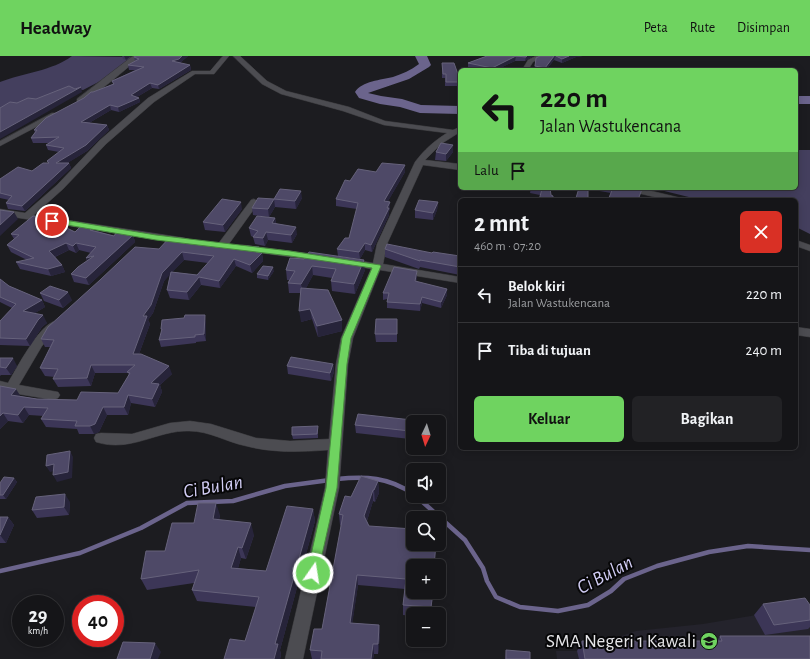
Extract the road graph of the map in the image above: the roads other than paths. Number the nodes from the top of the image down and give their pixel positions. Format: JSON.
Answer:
{"nodes":[{"id":1,"x":137,"y":56,"type":"edge"},
{"id":2,"x":226,"y":56,"type":"edge"},
{"id":3,"x":236,"y":56,"type":"edge"},
{"id":4,"x":541,"y":56,"type":"edge"},
{"id":5,"x":526,"y":68,"type":"edge"},
{"id":6,"x":75,"y":103,"type":"edge"},
{"id":7,"x":62,"y":111,"type":"edge"},
{"id":8,"x":457,"y":130,"type":"edge"},
{"id":9,"x":0,"y":144,"type":"edge"},
{"id":10,"x":419,"y":162,"type":"junction"},
{"id":11,"x":458,"y":167,"type":"edge"},
{"id":12,"x":636,"y":190,"type":"edge"},
{"id":13,"x":670,"y":198,"type":"edge"},
{"id":14,"x":254,"y":202,"type":"edge"},
{"id":15,"x":0,"y":212,"type":"edge"},
{"id":16,"x":26,"y":216,"type":"junction"},
{"id":17,"x":148,"y":236,"type":"junction"},
{"id":18,"x":193,"y":242,"type":"edge"},
{"id":19,"x":798,"y":244,"type":"edge"},
{"id":20,"x":138,"y":246,"type":"edge"},
{"id":21,"x":810,"y":248,"type":"edge"},
{"id":22,"x":377,"y":266,"type":"junction"},
{"id":23,"x":458,"y":280,"type":"edge"},
{"id":24,"x":64,"y":316,"type":"edge"},
{"id":25,"x":798,"y":331,"type":"edge"},
{"id":26,"x":810,"y":333,"type":"edge"},
{"id":27,"x":5,"y":387,"type":"edge"},
{"id":28,"x":54,"y":395,"type":"dead end"},
{"id":29,"x":101,"y":438,"type":"dead end"},
{"id":30,"x":336,"y":444,"type":"junction"},
{"id":31,"x":294,"y":659,"type":"edge"}],
"edges":[{"from":1,"to":6,"type":"street"},
{"from":2,"to":16,"type":"street"},
{"from":3,"to":8,"type":"street"},
{"from":4,"to":5,"type":"street"},
{"from":7,"to":9,"type":"street"},
{"from":8,"to":10,"type":"street"},
{"from":10,"to":11,"type":"street"},
{"from":10,"to":22,"type":"street"},
{"from":12,"to":13,"type":"street"},
{"from":14,"to":22,"type":"street"},
{"from":15,"to":16,"type":"street"},
{"from":16,"to":17,"type":"street"},
{"from":17,"to":18,"type":"street"},
{"from":17,"to":20,"type":"street"},
{"from":19,"to":21,"type":"street"},
{"from":22,"to":23,"type":"street"},
{"from":22,"to":30,"type":"street"},
{"from":24,"to":27,"type":"street"},
{"from":25,"to":26,"type":"street"},
{"from":27,"to":28,"type":"street"},
{"from":29,"to":30,"type":"street"},
{"from":30,"to":31,"type":"street"}]}
